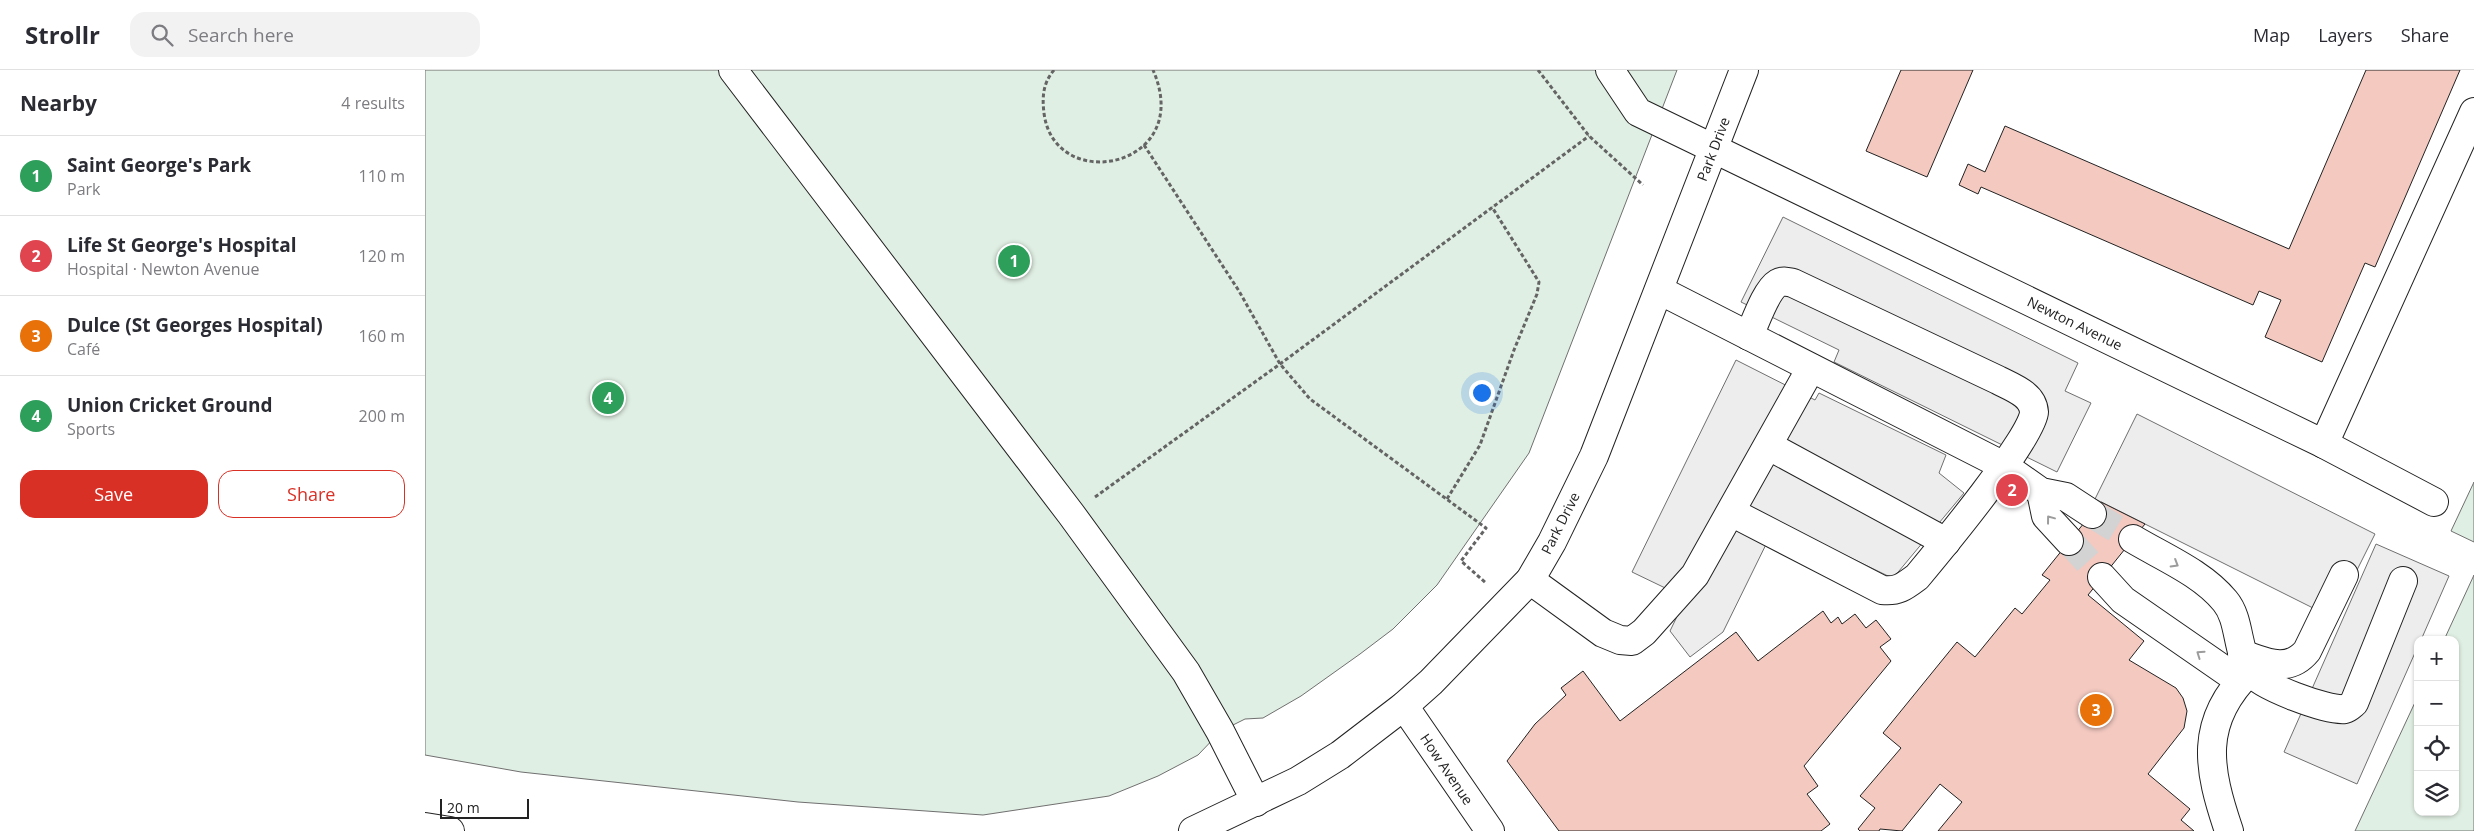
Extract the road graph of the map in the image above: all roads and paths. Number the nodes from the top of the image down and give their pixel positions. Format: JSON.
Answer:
{"nodes":[{"id":1,"x":733,"y":70,"type":"edge"},
{"id":2,"x":1054,"y":70,"type":"edge"},
{"id":3,"x":1153,"y":70,"type":"edge"},
{"id":4,"x":1538,"y":70,"type":"edge"},
{"id":5,"x":1610,"y":70,"type":"edge"},
{"id":6,"x":1744,"y":70,"type":"edge"},
{"id":7,"x":2474,"y":112,"type":"edge"},
{"id":8,"x":1589,"y":136,"type":"junction"},
{"id":9,"x":1143,"y":145,"type":"junction"},
{"id":10,"x":1714,"y":147,"type":"junction"},
{"id":11,"x":1643,"y":185,"type":"dead end"},
{"id":12,"x":1492,"y":207,"type":"junction"},
{"id":13,"x":1659,"y":290,"type":"junction"},
{"id":14,"x":1749,"y":336,"type":"junction"},
{"id":15,"x":1280,"y":364,"type":"junction"},
{"id":16,"x":1811,"y":368,"type":"junction"},
{"id":17,"x":2324,"y":444,"type":"junction"},
{"id":18,"x":1769,"y":446,"type":"junction"},
{"id":19,"x":2005,"y":466,"type":"junction"},
{"id":20,"x":2041,"y":492,"type":"junction"},
{"id":21,"x":1447,"y":499,"type":"junction"},
{"id":22,"x":2434,"y":502,"type":"dead end"},
{"id":23,"x":1731,"y":512,"type":"junction"},
{"id":24,"x":1071,"y":514,"type":"junction"},
{"id":25,"x":2092,"y":514,"type":"tunnel mouth"},
{"id":26,"x":2133,"y":539,"type":"tunnel mouth"},
{"id":27,"x":2069,"y":541,"type":"tunnel mouth"},
{"id":28,"x":1946,"y":542,"type":"junction"},
{"id":29,"x":2344,"y":575,"type":"dead end"},
{"id":30,"x":2102,"y":577,"type":"tunnel mouth"},
{"id":31,"x":1530,"y":580,"type":"junction"},
{"id":32,"x":2403,"y":581,"type":"dead end"},
{"id":33,"x":1509,"y":603,"type":"junction"},
{"id":34,"x":2244,"y":669,"type":"junction"},
{"id":35,"x":1404,"y":706,"type":"junction"},
{"id":36,"x":1256,"y":802,"type":"junction"},
{"id":37,"x":425,"y":827,"type":"edge"},
{"id":38,"x":1209,"y":828,"type":"edge"},
{"id":39,"x":450,"y":831,"type":"edge"},
{"id":40,"x":1490,"y":831,"type":"edge"},
{"id":41,"x":2229,"y":831,"type":"edge"}],
"edges":[{"from":1,"to":24,"type":"street"},
{"from":2,"to":9,"type":"path"},
{"from":3,"to":9,"type":"path"},
{"from":4,"to":8,"type":"path"},
{"from":5,"to":10,"type":"street","name":"Newton Avenue"},
{"from":6,"to":10,"type":"street","name":"Park Drive"},
{"from":7,"to":17,"type":"street"},
{"from":8,"to":11,"type":"path"},
{"from":8,"to":12,"type":"path"},
{"from":9,"to":15,"type":"path"},
{"from":10,"to":13,"type":"street","name":"Park Drive"},
{"from":10,"to":17,"type":"street","name":"Newton Avenue"},
{"from":12,"to":15,"type":"path"},
{"from":12,"to":21,"type":"path"},
{"from":13,"to":14,"type":"street"},
{"from":13,"to":31,"type":"street","name":"Park Drive"},
{"from":14,"to":16,"type":"street"},
{"from":14,"to":19,"type":"street"},
{"from":15,"to":21,"type":"path"},
{"from":15,"to":24,"type":"path"},
{"from":16,"to":18,"type":"street"},
{"from":16,"to":19,"type":"street"},
{"from":17,"to":22,"type":"street","name":"Newton Avenue"},
{"from":18,"to":23,"type":"street"},
{"from":18,"to":28,"type":"street"},
{"from":19,"to":20,"type":"street"},
{"from":19,"to":28,"type":"street"},
{"from":20,"to":25,"type":"street"},
{"from":27,"to":20,"type":"street","one_way":true},
{"from":21,"to":33,"type":"path"},
{"from":23,"to":28,"type":"street"},
{"from":23,"to":31,"type":"street"},
{"from":24,"to":36,"type":"street"},
{"from":26,"to":34,"type":"street","one_way":true},
{"from":29,"to":34,"type":"street"},
{"from":34,"to":30,"type":"street","one_way":true},
{"from":31,"to":33,"type":"street","name":"Park Drive"},
{"from":32,"to":34,"type":"street"},
{"from":33,"to":35,"type":"street","name":"Park Drive"},
{"from":34,"to":41,"type":"street"},
{"from":35,"to":36,"type":"street","name":"Park Drive"},
{"from":35,"to":40,"type":"street","name":"How Avenue"},
{"from":36,"to":38,"type":"street","name":"Park Drive"},
{"from":37,"to":39,"type":"street"}]}
